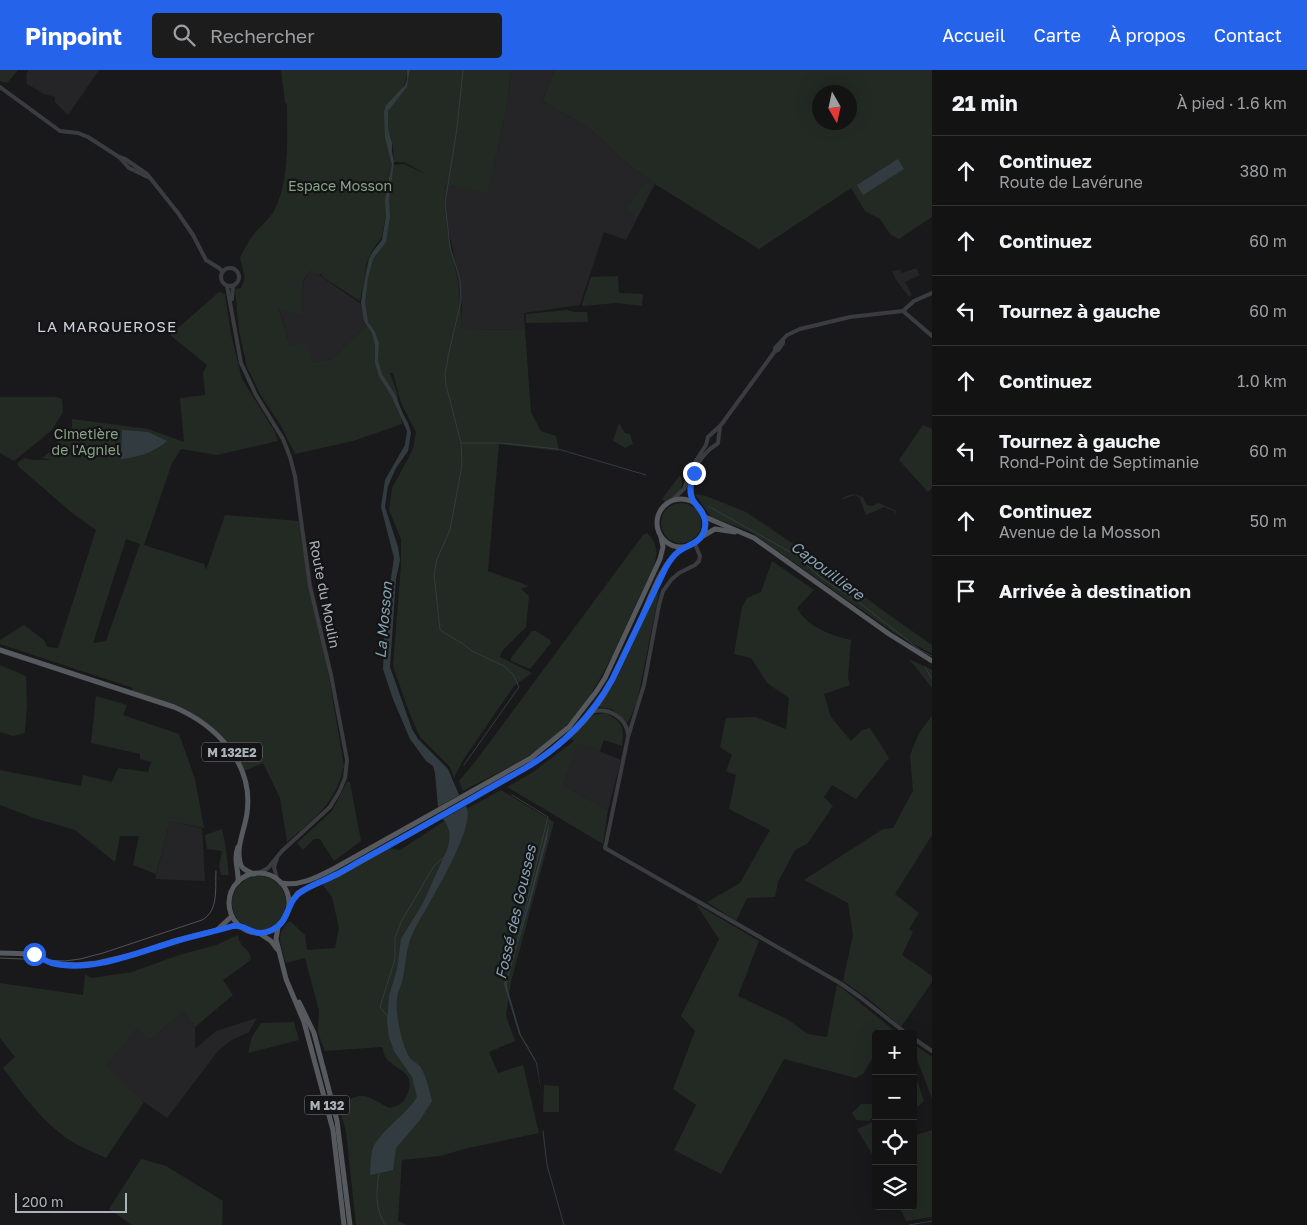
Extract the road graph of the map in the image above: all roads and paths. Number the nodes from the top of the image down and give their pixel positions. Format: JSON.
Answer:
{"nodes":[{"id":1,"x":0,"y":86,"type":"edge"},
{"id":2,"x":222,"y":271,"type":"junction"},
{"id":3,"x":227,"y":286,"type":"junction"},
{"id":4,"x":234,"y":286,"type":"junction"},
{"id":5,"x":932,"y":293,"type":"edge"},
{"id":6,"x":903,"y":311,"type":"junction"},
{"id":7,"x":234,"y":321,"type":"junction"},
{"id":8,"x":932,"y":336,"type":"edge"},
{"id":9,"x":721,"y":425,"type":"junction"},
{"id":10,"x":711,"y":435,"type":"junction"},
{"id":11,"x":718,"y":438,"type":"junction"},
{"id":12,"x":707,"y":441,"type":"junction"},
{"id":13,"x":713,"y":446,"type":"junction"},
{"id":14,"x":671,"y":501,"type":"junction"},
{"id":15,"x":694,"y":502,"type":"junction"},
{"id":16,"x":705,"y":517,"type":"junction"},
{"id":17,"x":748,"y":535,"type":"junction"},
{"id":18,"x":661,"y":537,"type":"junction"},
{"id":19,"x":700,"y":538,"type":"junction"},
{"id":20,"x":694,"y":544,"type":"junction"},
{"id":21,"x":685,"y":547,"type":"junction"},
{"id":22,"x":0,"y":650,"type":"edge"},
{"id":23,"x":932,"y":661,"type":"edge"},
{"id":24,"x":590,"y":713,"type":"junction"},
{"id":25,"x":632,"y":723,"type":"junction"},
{"id":26,"x":627,"y":728,"type":"junction"},
{"id":27,"x":628,"y":737,"type":"junction"},
{"id":28,"x":240,"y":842,"type":"junction"},
{"id":29,"x":277,"y":856,"type":"junction"},
{"id":30,"x":256,"y":874,"type":"junction"},
{"id":31,"x":279,"y":881,"type":"junction"},
{"id":32,"x":238,"y":882,"type":"junction"},
{"id":33,"x":290,"y":904,"type":"junction"},
{"id":34,"x":232,"y":916,"type":"junction"},
{"id":35,"x":240,"y":926,"type":"junction"},
{"id":36,"x":278,"y":927,"type":"junction"},
{"id":37,"x":211,"y":932,"type":"junction"},
{"id":38,"x":259,"y":933,"type":"junction"},
{"id":39,"x":0,"y":953,"type":"edge"},
{"id":40,"x":280,"y":956,"type":"junction"},
{"id":41,"x":290,"y":989,"type":"junction"},
{"id":42,"x":902,"y":1030,"type":"edge"},
{"id":43,"x":917,"y":1041,"type":"edge"},
{"id":44,"x":932,"y":1051,"type":"edge"},
{"id":45,"x":344,"y":1225,"type":"edge"},
{"id":46,"x":350,"y":1225,"type":"edge"}],
"edges":[{"from":1,"to":2,"type":"street"},
{"from":2,"to":3,"type":"street"},
{"from":2,"to":4,"type":"street"},
{"from":3,"to":4,"type":"street"},
{"from":3,"to":7,"type":"street","name":"Route du Moulin"},
{"from":4,"to":7,"type":"street","name":"Route du Moulin"},
{"from":5,"to":6,"type":"street"},
{"from":6,"to":8,"type":"street"},
{"from":6,"to":9,"type":"street"},
{"from":7,"to":29,"type":"street","name":"Route du Moulin"},
{"from":9,"to":10,"type":"street"},
{"from":9,"to":11,"type":"street"},
{"from":10,"to":11,"type":"street"},
{"from":10,"to":12,"type":"street"},
{"from":11,"to":13,"type":"street"},
{"from":12,"to":13,"type":"street"},
{"from":12,"to":14,"type":"street"},
{"from":13,"to":15,"type":"street"},
{"from":14,"to":15,"type":"main road"},
{"from":14,"to":18,"type":"main road"},
{"from":15,"to":16,"type":"main road"},
{"from":16,"to":17,"type":"main road"},
{"from":16,"to":19,"type":"main road"},
{"from":17,"to":19,"type":"main road"},
{"from":17,"to":23,"type":"main road"},
{"from":18,"to":21,"type":"main road"},
{"from":18,"to":31,"type":"main road"},
{"from":19,"to":20,"type":"main road"},
{"from":20,"to":21,"type":"main road"},
{"from":20,"to":25,"type":"street"},
{"from":21,"to":24,"type":"main road"},
{"from":22,"to":28,"type":"main road","number":"M 132E2"},
{"from":24,"to":26,"type":"street"},
{"from":24,"to":33,"type":"main road"},
{"from":25,"to":26,"type":"street"},
{"from":25,"to":27,"type":"street"},
{"from":26,"to":27,"type":"street"},
{"from":27,"to":42,"type":"street"},
{"from":28,"to":30,"type":"main road","number":"M 132E2"},
{"from":28,"to":32,"type":"main road","number":"M 132E2"},
{"from":29,"to":30,"type":"street","name":"Route du Moulin"},
{"from":29,"to":31,"type":"street"},
{"from":30,"to":31,"type":"main road"},
{"from":30,"to":32,"type":"main road"},
{"from":31,"to":33,"type":"main road"},
{"from":32,"to":34,"type":"main road"},
{"from":33,"to":36,"type":"main road"},
{"from":34,"to":35,"type":"main road"},
{"from":34,"to":37,"type":"main road"},
{"from":35,"to":37,"type":"main road"},
{"from":35,"to":38,"type":"main road"},
{"from":36,"to":38,"type":"main road"},
{"from":36,"to":40,"type":"main road","number":"M 132"},
{"from":37,"to":39,"type":"main road"},
{"from":38,"to":40,"type":"main road","number":"M 132"},
{"from":40,"to":41,"type":"main road","number":"M 132"},
{"from":41,"to":45,"type":"main road","number":"M 132"},
{"from":41,"to":46,"type":"main road","number":"M 132"},
{"from":43,"to":44,"type":"street"}]}
